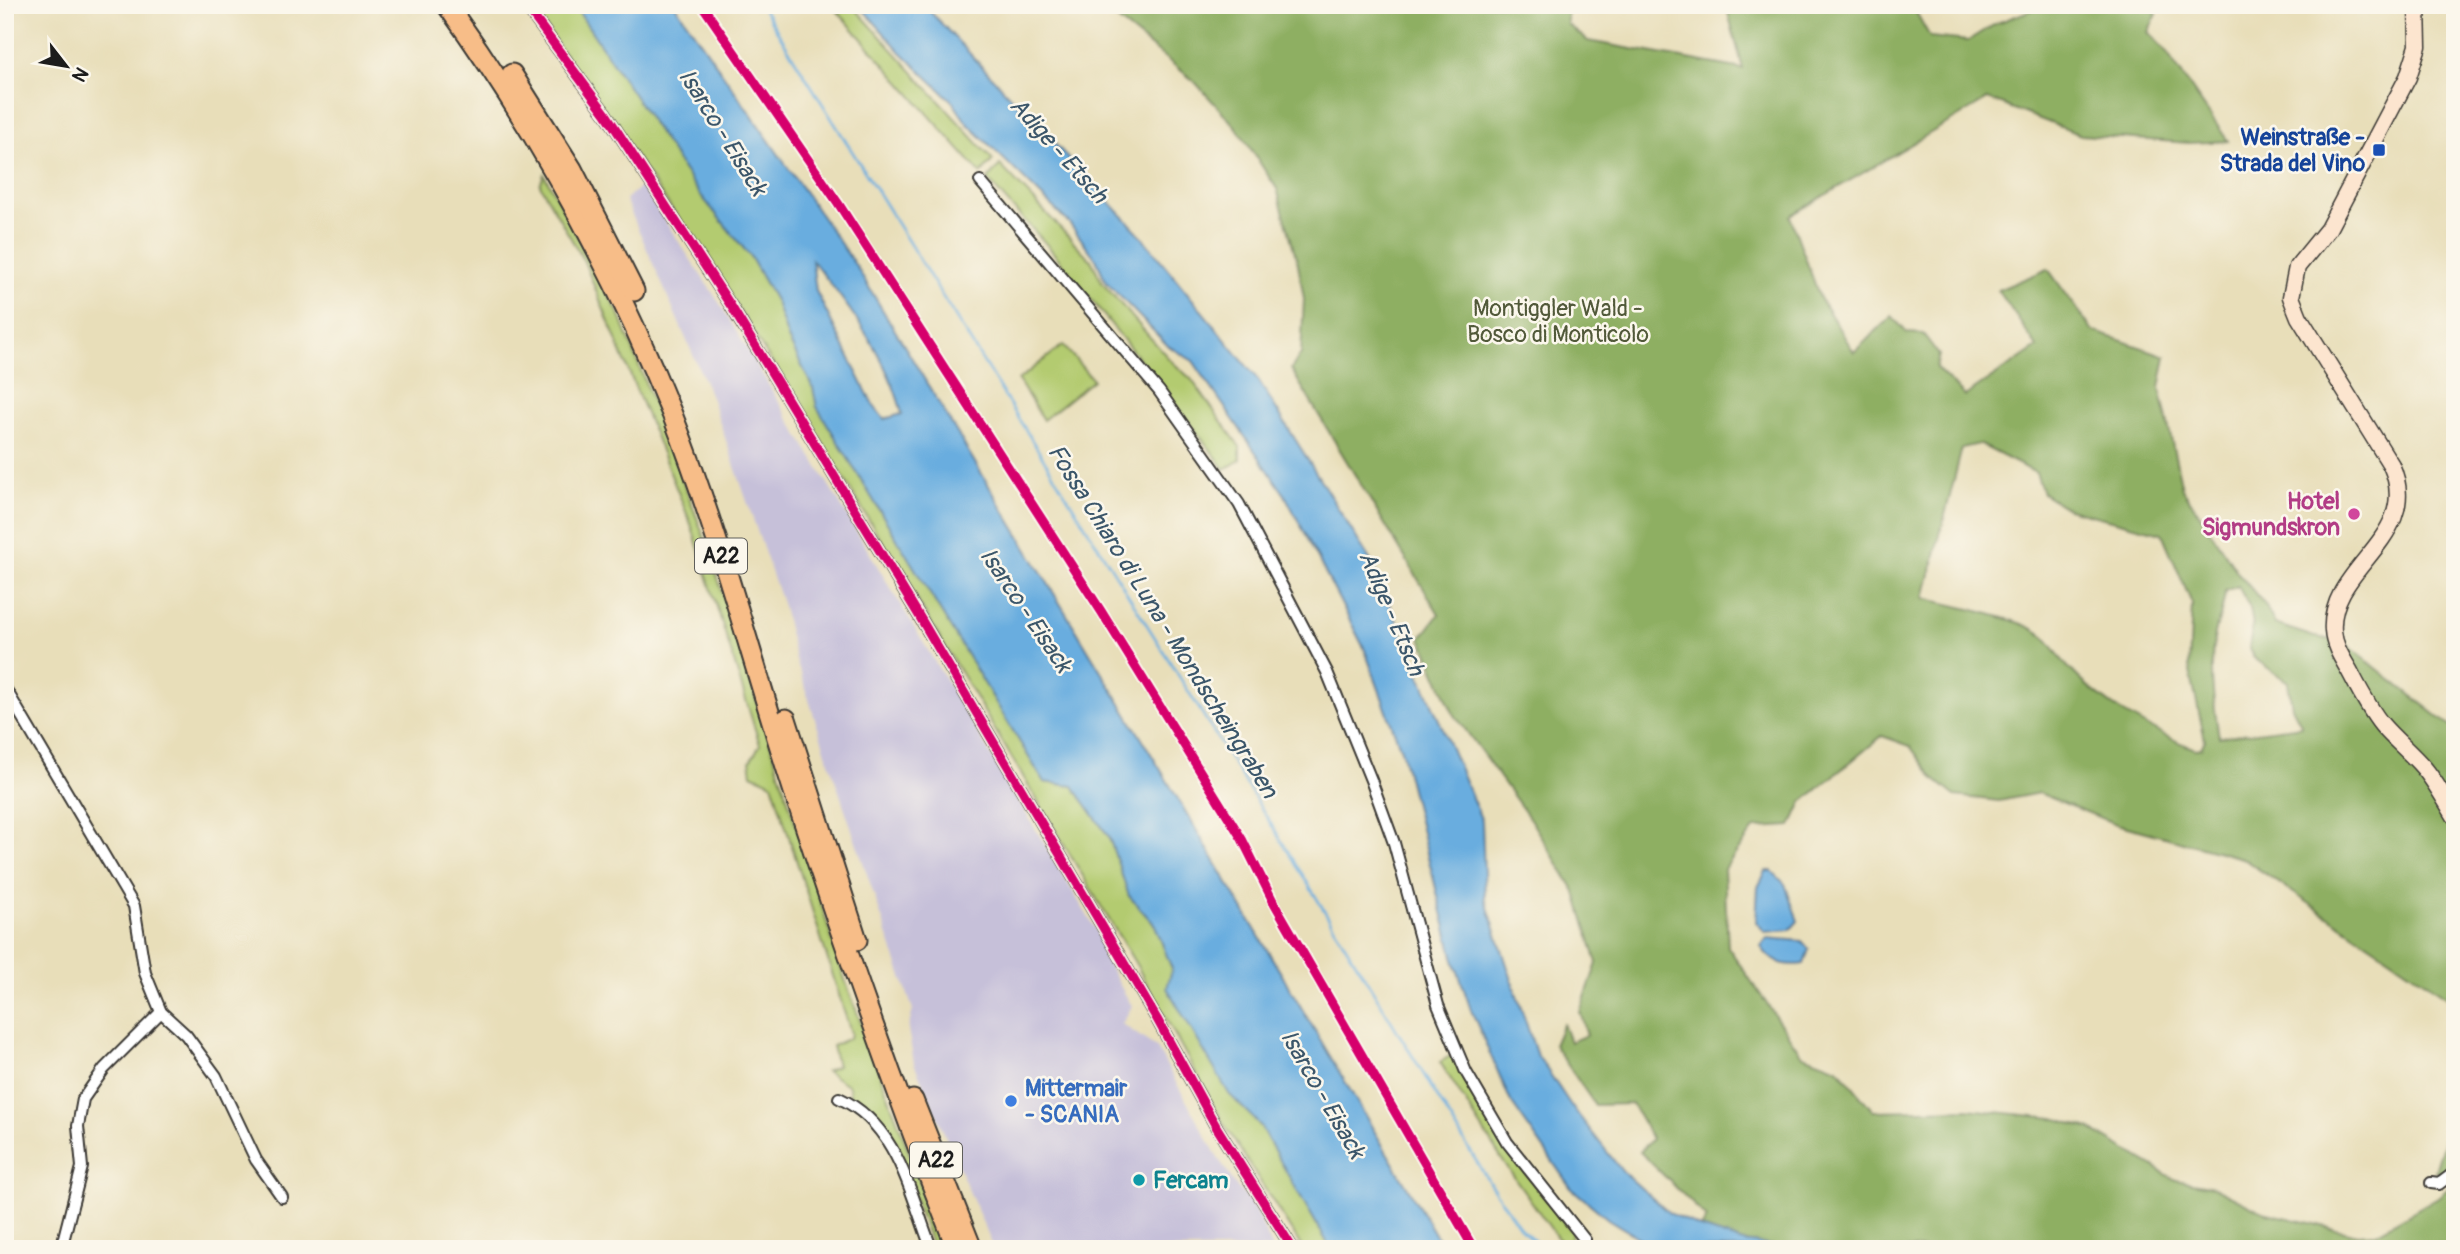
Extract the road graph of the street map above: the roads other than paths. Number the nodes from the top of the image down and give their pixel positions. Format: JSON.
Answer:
{"nodes":[{"id":1,"x":447,"y":5,"type":"edge"},
{"id":2,"x":464,"y":5,"type":"edge"},
{"id":3,"x":525,"y":5,"type":"edge"},
{"id":4,"x":2417,"y":5,"type":"edge"},
{"id":5,"x":980,"y":181,"type":"dead end"},
{"id":6,"x":5,"y":688,"type":"edge"},
{"id":7,"x":2455,"y":816,"type":"edge"},
{"id":8,"x":162,"y":1012,"type":"junction"},
{"id":9,"x":839,"y":1098,"type":"dead end"},
{"id":10,"x":2455,"y":1172,"type":"edge"},
{"id":11,"x":2431,"y":1183,"type":"dead end"},
{"id":12,"x":282,"y":1197,"type":"dead end"},
{"id":13,"x":1583,"y":1245,"type":"edge"},
{"id":14,"x":929,"y":1246,"type":"edge"},
{"id":15,"x":61,"y":1249,"type":"edge"},
{"id":16,"x":957,"y":1249,"type":"edge"},
{"id":17,"x":972,"y":1249,"type":"edge"},
{"id":18,"x":1293,"y":1249,"type":"edge"}],
"edges":[{"from":1,"to":16,"type":"highway","number":"A22"},
{"from":2,"to":17,"type":"highway","number":"A22"},
{"from":3,"to":18,"type":"street"},
{"from":4,"to":7,"type":"main road"},
{"from":5,"to":13,"type":"street"},
{"from":6,"to":8,"type":"street"},
{"from":8,"to":12,"type":"street"},
{"from":8,"to":15,"type":"street"},
{"from":9,"to":14,"type":"street"},
{"from":10,"to":11,"type":"street"}]}
